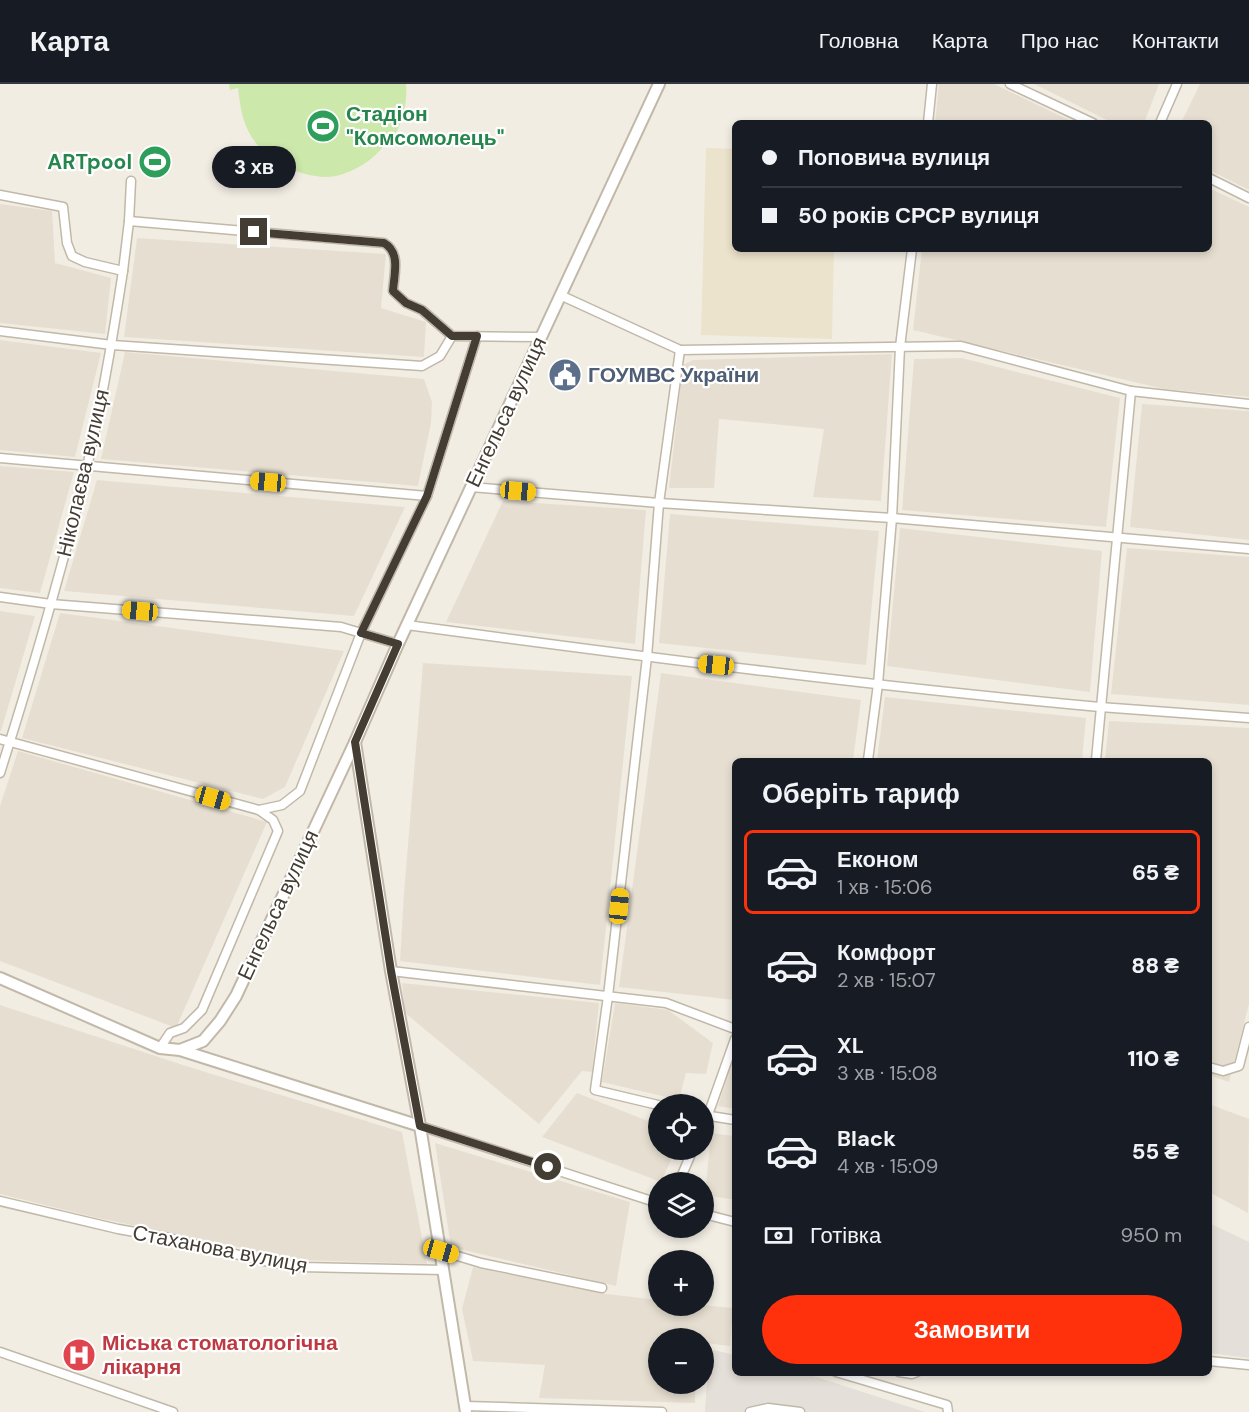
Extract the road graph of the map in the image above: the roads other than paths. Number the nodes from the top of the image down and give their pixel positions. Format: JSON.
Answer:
{"nodes":[{"id":1,"x":659,"y":84,"type":"edge"},
{"id":2,"x":932,"y":84,"type":"edge"},
{"id":3,"x":1010,"y":84,"type":"edge"},
{"id":4,"x":1177,"y":84,"type":"edge"},
{"id":5,"x":928,"y":120,"type":"edge"},
{"id":6,"x":1088,"y":120,"type":"edge"},
{"id":7,"x":1161,"y":120,"type":"edge"},
{"id":8,"x":1212,"y":180,"type":"edge"},
{"id":9,"x":131,"y":181,"type":"dead end"},
{"id":10,"x":0,"y":195,"type":"edge"},
{"id":11,"x":1249,"y":198,"type":"edge"},
{"id":12,"x":129,"y":222,"type":"junction"},
{"id":13,"x":912,"y":252,"type":"edge"},
{"id":14,"x":123,"y":271,"type":"junction"},
{"id":15,"x":560,"y":295,"type":"junction"},
{"id":16,"x":0,"y":331,"type":"edge"},
{"id":17,"x":452,"y":336,"type":"junction"},
{"id":18,"x":477,"y":336,"type":"junction"},
{"id":19,"x":541,"y":337,"type":"junction"},
{"id":20,"x":112,"y":345,"type":"junction"},
{"id":21,"x":900,"y":347,"type":"junction"},
{"id":22,"x":680,"y":350,"type":"junction"},
{"id":23,"x":1131,"y":391,"type":"junction"},
{"id":24,"x":1249,"y":404,"type":"edge"},
{"id":25,"x":0,"y":458,"type":"edge"},
{"id":26,"x":87,"y":466,"type":"junction"},
{"id":27,"x":471,"y":487,"type":"junction"},
{"id":28,"x":427,"y":496,"type":"junction"},
{"id":29,"x":659,"y":503,"type":"junction"},
{"id":30,"x":892,"y":518,"type":"junction"},
{"id":31,"x":1118,"y":538,"type":"junction"},
{"id":32,"x":1249,"y":549,"type":"edge"},
{"id":33,"x":0,"y":597,"type":"edge"},
{"id":34,"x":51,"y":604,"type":"junction"},
{"id":35,"x":407,"y":625,"type":"junction"},
{"id":36,"x":361,"y":633,"type":"junction"},
{"id":37,"x":398,"y":644,"type":"junction"},
{"id":38,"x":647,"y":657,"type":"junction"},
{"id":39,"x":878,"y":684,"type":"junction"},
{"id":40,"x":1101,"y":707,"type":"junction"},
{"id":41,"x":1249,"y":718,"type":"edge"},
{"id":42,"x":0,"y":739,"type":"edge"},
{"id":43,"x":10,"y":741,"type":"junction"},
{"id":44,"x":355,"y":742,"type":"junction"},
{"id":45,"x":868,"y":758,"type":"edge"},
{"id":46,"x":1096,"y":758,"type":"edge"},
{"id":47,"x":0,"y":773,"type":"edge"},
{"id":48,"x":259,"y":810,"type":"junction"},
{"id":49,"x":391,"y":971,"type":"junction"},
{"id":50,"x":0,"y":978,"type":"edge"},
{"id":51,"x":608,"y":996,"type":"junction"},
{"id":52,"x":1249,"y":1027,"type":"edge"},
{"id":53,"x":732,"y":1028,"type":"edge"},
{"id":54,"x":732,"y":1046,"type":"edge"},
{"id":55,"x":160,"y":1048,"type":"junction"},
{"id":56,"x":180,"y":1050,"type":"junction"},
{"id":57,"x":1212,"y":1068,"type":"edge"},
{"id":58,"x":714,"y":1094,"type":"edge"},
{"id":59,"x":648,"y":1102,"type":"edge"},
{"id":60,"x":714,"y":1116,"type":"edge"},
{"id":61,"x":732,"y":1119,"type":"edge"},
{"id":62,"x":420,"y":1126,"type":"junction"},
{"id":63,"x":648,"y":1200,"type":"edge"},
{"id":64,"x":0,"y":1201,"type":"edge"},
{"id":65,"x":714,"y":1217,"type":"edge"},
{"id":66,"x":732,"y":1221,"type":"edge"},
{"id":67,"x":441,"y":1251,"type":"junction"},
{"id":68,"x":444,"y":1270,"type":"junction"},
{"id":69,"x":602,"y":1288,"type":"dead end"},
{"id":70,"x":0,"y":1352,"type":"edge"},
{"id":71,"x":1212,"y":1361,"type":"edge"},
{"id":72,"x":1249,"y":1365,"type":"edge"},
{"id":73,"x":849,"y":1376,"type":"edge"},
{"id":74,"x":466,"y":1409,"type":"edge"},
{"id":75,"x":173,"y":1412,"type":"edge"},
{"id":76,"x":662,"y":1412,"type":"edge"},
{"id":77,"x":750,"y":1412,"type":"edge"},
{"id":78,"x":800,"y":1412,"type":"edge"},
{"id":79,"x":948,"y":1412,"type":"edge"}],
"edges":[{"from":1,"to":15,"type":"street","name":"Енгельса вулиця"},
{"from":2,"to":5,"type":"street"},
{"from":3,"to":6,"type":"street"},
{"from":4,"to":7,"type":"street"},
{"from":8,"to":11,"type":"street"},
{"from":9,"to":12,"type":"street","name":"Ніколаєва вулиця"},
{"from":10,"to":14,"type":"street"},
{"from":12,"to":14,"type":"street","name":"Ніколаєва вулиця"},
{"from":12,"to":17,"type":"street"},
{"from":13,"to":21,"type":"street"},
{"from":14,"to":20,"type":"street","name":"Ніколаєва вулиця"},
{"from":15,"to":19,"type":"street","name":"Енгельса вулиця"},
{"from":15,"to":22,"type":"street"},
{"from":16,"to":20,"type":"street"},
{"from":17,"to":18,"type":"street"},
{"from":17,"to":20,"type":"street"},
{"from":18,"to":19,"type":"street"},
{"from":18,"to":28,"type":"street"},
{"from":19,"to":27,"type":"street","name":"Енгельса вулиця"},
{"from":20,"to":26,"type":"street","name":"Ніколаєва вулиця"},
{"from":21,"to":22,"type":"street"},
{"from":21,"to":23,"type":"street"},
{"from":21,"to":30,"type":"street"},
{"from":22,"to":29,"type":"street"},
{"from":23,"to":24,"type":"street"},
{"from":23,"to":31,"type":"street"},
{"from":25,"to":26,"type":"street"},
{"from":26,"to":28,"type":"street"},
{"from":26,"to":34,"type":"street","name":"Ніколаєва вулиця"},
{"from":27,"to":29,"type":"street"},
{"from":27,"to":35,"type":"street","name":"Енгельса вулиця"},
{"from":28,"to":36,"type":"street"},
{"from":29,"to":30,"type":"street"},
{"from":29,"to":38,"type":"street"},
{"from":30,"to":31,"type":"street"},
{"from":30,"to":39,"type":"street"},
{"from":31,"to":32,"type":"street"},
{"from":31,"to":40,"type":"street"},
{"from":33,"to":34,"type":"street"},
{"from":34,"to":36,"type":"street"},
{"from":34,"to":43,"type":"street","name":"Ніколаєва вулиця"},
{"from":35,"to":37,"type":"street","name":"Енгельса вулиця"},
{"from":35,"to":38,"type":"street"},
{"from":36,"to":37,"type":"street"},
{"from":36,"to":48,"type":"street"},
{"from":37,"to":44,"type":"street","name":"Енгельса вулиця"},
{"from":38,"to":39,"type":"street"},
{"from":38,"to":51,"type":"street"},
{"from":39,"to":40,"type":"street"},
{"from":39,"to":45,"type":"street"},
{"from":40,"to":41,"type":"street"},
{"from":40,"to":46,"type":"street"},
{"from":42,"to":43,"type":"street"},
{"from":43,"to":47,"type":"street","name":"Ніколаєва вулиця"},
{"from":43,"to":48,"type":"street"},
{"from":44,"to":49,"type":"street"},
{"from":44,"to":56,"type":"street","name":"Енгельса вулиця"},
{"from":48,"to":55,"type":"street"},
{"from":49,"to":51,"type":"street"},
{"from":49,"to":62,"type":"street"},
{"from":50,"to":55,"type":"street"},
{"from":51,"to":53,"type":"street"},
{"from":51,"to":59,"type":"street"},
{"from":52,"to":57,"type":"street"},
{"from":54,"to":58,"type":"street"},
{"from":55,"to":56,"type":"street"},
{"from":56,"to":62,"type":"street"},
{"from":60,"to":61,"type":"street"},
{"from":62,"to":63,"type":"street"},
{"from":62,"to":67,"type":"street"},
{"from":64,"to":68,"type":"street","name":"Стаханова вулиця"},
{"from":65,"to":66,"type":"street"},
{"from":67,"to":68,"type":"street"},
{"from":67,"to":69,"type":"street"},
{"from":68,"to":74,"type":"street"},
{"from":70,"to":75,"type":"street"},
{"from":71,"to":72,"type":"street"},
{"from":73,"to":79,"type":"street"},
{"from":74,"to":76,"type":"street"},
{"from":77,"to":78,"type":"street"}]}
